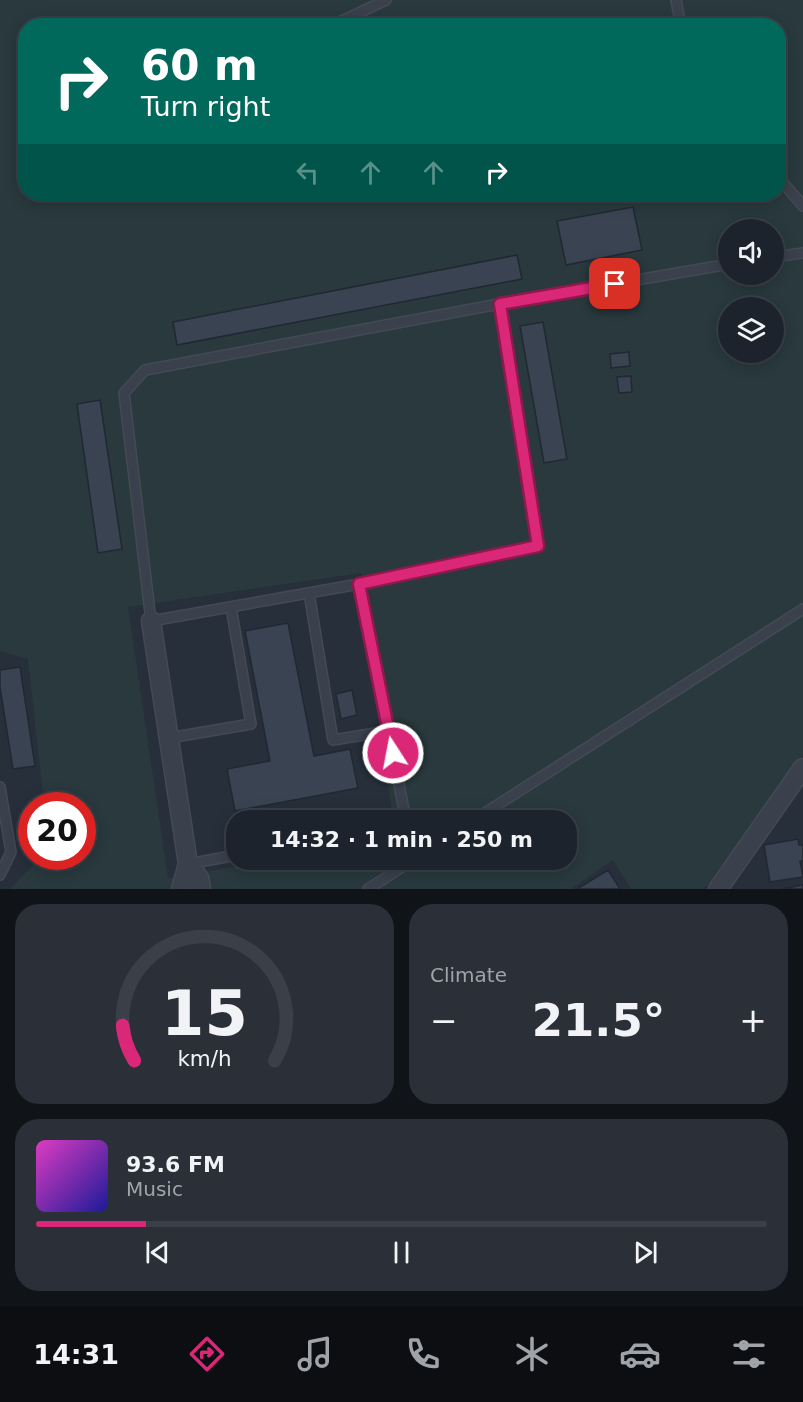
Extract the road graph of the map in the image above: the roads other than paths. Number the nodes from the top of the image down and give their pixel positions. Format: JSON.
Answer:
{"nodes":[{"id":1,"x":386,"y":0,"type":"edge"},
{"id":2,"x":676,"y":0,"type":"edge"},
{"id":3,"x":348,"y":18,"type":"edge"},
{"id":4,"x":679,"y":18,"type":"edge"},
{"id":5,"x":786,"y":186,"type":"edge"},
{"id":6,"x":803,"y":206,"type":"edge"},
{"id":7,"x":803,"y":253,"type":"edge"},
{"id":8,"x":784,"y":256,"type":"edge"},
{"id":9,"x":718,"y":266,"type":"edge"},
{"id":10,"x":500,"y":304,"type":"junction"},
{"id":11,"x":359,"y":584,"type":"junction"},
{"id":12,"x":309,"y":593,"type":"junction"},
{"id":13,"x":231,"y":607,"type":"junction"},
{"id":14,"x":803,"y":609,"type":"edge"},
{"id":15,"x":151,"y":621,"type":"junction"},
{"id":16,"x":388,"y":730,"type":"junction"},
{"id":17,"x":169,"y":738,"type":"junction"},
{"id":18,"x":803,"y":768,"type":"edge"},
{"id":19,"x":0,"y":787,"type":"edge"},
{"id":20,"x":404,"y":810,"type":"edge"},
{"id":21,"x":490,"y":810,"type":"edge"},
{"id":22,"x":226,"y":857,"type":"edge"},
{"id":23,"x":188,"y":864,"type":"junction"},
{"id":24,"x":397,"y":870,"type":"edge"},
{"id":25,"x":0,"y":875,"type":"edge"},
{"id":26,"x":181,"y":889,"type":"edge"},
{"id":27,"x":201,"y":889,"type":"edge"},
{"id":28,"x":368,"y":889,"type":"edge"},
{"id":29,"x":718,"y":889,"type":"edge"}],
"edges":[{"from":1,"to":3,"type":"lane"},
{"from":2,"to":4,"type":"lane"},
{"from":5,"to":6,"type":"lane"},
{"from":7,"to":8,"type":"lane"},
{"from":9,"to":10,"type":"lane"},
{"from":10,"to":11,"type":"lane"},
{"from":10,"to":15,"type":"lane"},
{"from":11,"to":12,"type":"lane"},
{"from":11,"to":16,"type":"lane"},
{"from":12,"to":13,"type":"lane"},
{"from":12,"to":16,"type":"lane"},
{"from":13,"to":15,"type":"lane"},
{"from":13,"to":17,"type":"lane"},
{"from":14,"to":21,"type":"lane"},
{"from":15,"to":17,"type":"street"},
{"from":16,"to":20,"type":"lane"},
{"from":17,"to":23,"type":"street"},
{"from":18,"to":29,"type":"street"},
{"from":19,"to":25,"type":"lane"},
{"from":22,"to":23,"type":"lane"},
{"from":23,"to":26,"type":"street"},
{"from":23,"to":27,"type":"street"},
{"from":24,"to":28,"type":"lane"}]}
